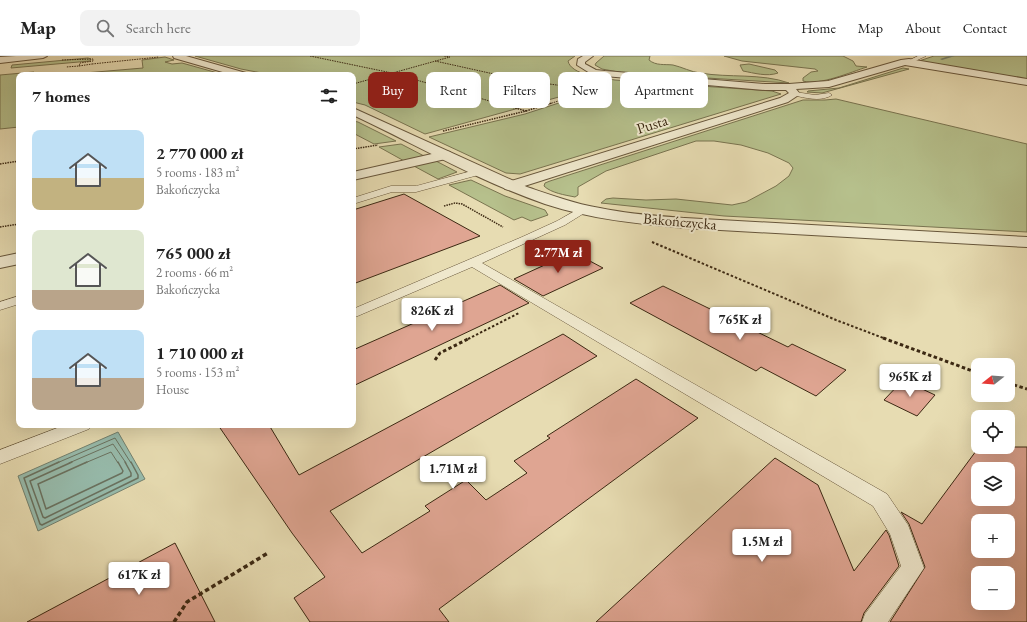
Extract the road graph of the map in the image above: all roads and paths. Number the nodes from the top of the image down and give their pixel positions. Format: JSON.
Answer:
{"nodes":[{"id":1,"x":43,"y":56,"type":"edge"},
{"id":2,"x":165,"y":56,"type":"edge"},
{"id":3,"x":177,"y":56,"type":"edge"},
{"id":4,"x":310,"y":56,"type":"edge"},
{"id":5,"x":444,"y":56,"type":"edge"},
{"id":6,"x":453,"y":56,"type":"edge"},
{"id":7,"x":589,"y":56,"type":"edge"},
{"id":8,"x":923,"y":56,"type":"edge"},
{"id":9,"x":450,"y":57,"type":"junction"},
{"id":10,"x":0,"y":60,"type":"edge"},
{"id":11,"x":93,"y":61,"type":"dead end"},
{"id":12,"x":435,"y":61,"type":"junction"},
{"id":13,"x":909,"y":62,"type":"junction"},
{"id":14,"x":92,"y":64,"type":"junction"},
{"id":15,"x":79,"y":66,"type":"dead end"},
{"id":16,"x":233,"y":72,"type":"edge"},
{"id":17,"x":387,"y":72,"type":"edge"},
{"id":18,"x":396,"y":72,"type":"edge"},
{"id":19,"x":368,"y":80,"type":"edge"},
{"id":20,"x":418,"y":80,"type":"edge"},
{"id":21,"x":1027,"y":82,"type":"edge"},
{"id":22,"x":356,"y":83,"type":"edge"},
{"id":23,"x":792,"y":91,"type":"junction"},
{"id":24,"x":829,"y":95,"type":"dead end"},
{"id":25,"x":526,"y":111,"type":"junction"},
{"id":26,"x":356,"y":112,"type":"edge"},
{"id":27,"x":412,"y":139,"type":"junction"},
{"id":28,"x":445,"y":155,"type":"junction"},
{"id":29,"x":16,"y":161,"type":"edge"},
{"id":30,"x":0,"y":164,"type":"edge"},
{"id":31,"x":479,"y":172,"type":"junction"},
{"id":32,"x":356,"y":175,"type":"edge"},
{"id":33,"x":510,"y":186,"type":"junction"},
{"id":34,"x":356,"y":200,"type":"edge"},
{"id":35,"x":444,"y":206,"type":"dead end"},
{"id":36,"x":582,"y":210,"type":"junction"},
{"id":37,"x":16,"y":224,"type":"edge"},
{"id":38,"x":0,"y":227,"type":"edge"},
{"id":39,"x":526,"y":239,"type":"junction"},
{"id":40,"x":648,"y":240,"type":"dead end"},
{"id":41,"x":1027,"y":242,"type":"edge"},
{"id":42,"x":16,"y":259,"type":"edge"},
{"id":43,"x":0,"y":263,"type":"edge"},
{"id":44,"x":474,"y":263,"type":"junction"},
{"id":45,"x":16,"y":301,"type":"edge"},
{"id":46,"x":541,"y":302,"type":"junction"},
{"id":47,"x":0,"y":306,"type":"edge"},
{"id":48,"x":356,"y":313,"type":"edge"},
{"id":49,"x":435,"y":360,"type":"dead end"},
{"id":50,"x":971,"y":370,"type":"edge"},
{"id":51,"x":1015,"y":385,"type":"edge"},
{"id":52,"x":1027,"y":389,"type":"edge"},
{"id":53,"x":75,"y":428,"type":"edge"},
{"id":54,"x":0,"y":457,"type":"edge"},
{"id":55,"x":268,"y":553,"type":"dead end"},
{"id":56,"x":174,"y":622,"type":"edge"},
{"id":57,"x":874,"y":622,"type":"edge"}],
"edges":[{"from":1,"to":10,"type":"street"},
{"from":2,"to":14,"type":"path"},
{"from":3,"to":16,"type":"street"},
{"from":4,"to":17,"type":"path"},
{"from":5,"to":9,"type":"path"},
{"from":6,"to":9,"type":"path"},
{"from":7,"to":23,"type":"street"},
{"from":8,"to":13,"type":"lane"},
{"from":9,"to":12,"type":"path"},
{"from":11,"to":14,"type":"path"},
{"from":12,"to":18,"type":"path"},
{"from":12,"to":25,"type":"path"},
{"from":13,"to":21,"type":"street"},
{"from":13,"to":23,"type":"street"},
{"from":14,"to":15,"type":"path"},
{"from":19,"to":22,"type":"path"},
{"from":20,"to":25,"type":"path"},
{"from":23,"to":24,"type":"lane"},
{"from":23,"to":33,"type":"street","name":"Pusta"},
{"from":25,"to":27,"type":"path"},
{"from":26,"to":27,"type":"street","name":"Bakończycka"},
{"from":27,"to":28,"type":"street","name":"Bakończycka"},
{"from":28,"to":31,"type":"street","name":"Bakończycka"},
{"from":28,"to":32,"type":"street"},
{"from":29,"to":30,"type":"path"},
{"from":31,"to":33,"type":"street","name":"Bakończycka"},
{"from":31,"to":34,"type":"lane"},
{"from":33,"to":36,"type":"street","name":"Bakończycka"},
{"from":35,"to":39,"type":"path"},
{"from":36,"to":39,"type":"lane"},
{"from":36,"to":41,"type":"street","name":"Bakończycka"},
{"from":37,"to":38,"type":"path"},
{"from":39,"to":44,"type":"lane"},
{"from":40,"to":50,"type":"path"},
{"from":42,"to":43,"type":"street"},
{"from":44,"to":46,"type":"lane"},
{"from":44,"to":48,"type":"lane"},
{"from":45,"to":47,"type":"lane"},
{"from":46,"to":49,"type":"path"},
{"from":46,"to":57,"type":"lane"},
{"from":51,"to":52,"type":"path"},
{"from":53,"to":54,"type":"lane"},
{"from":55,"to":56,"type":"path"}]}
